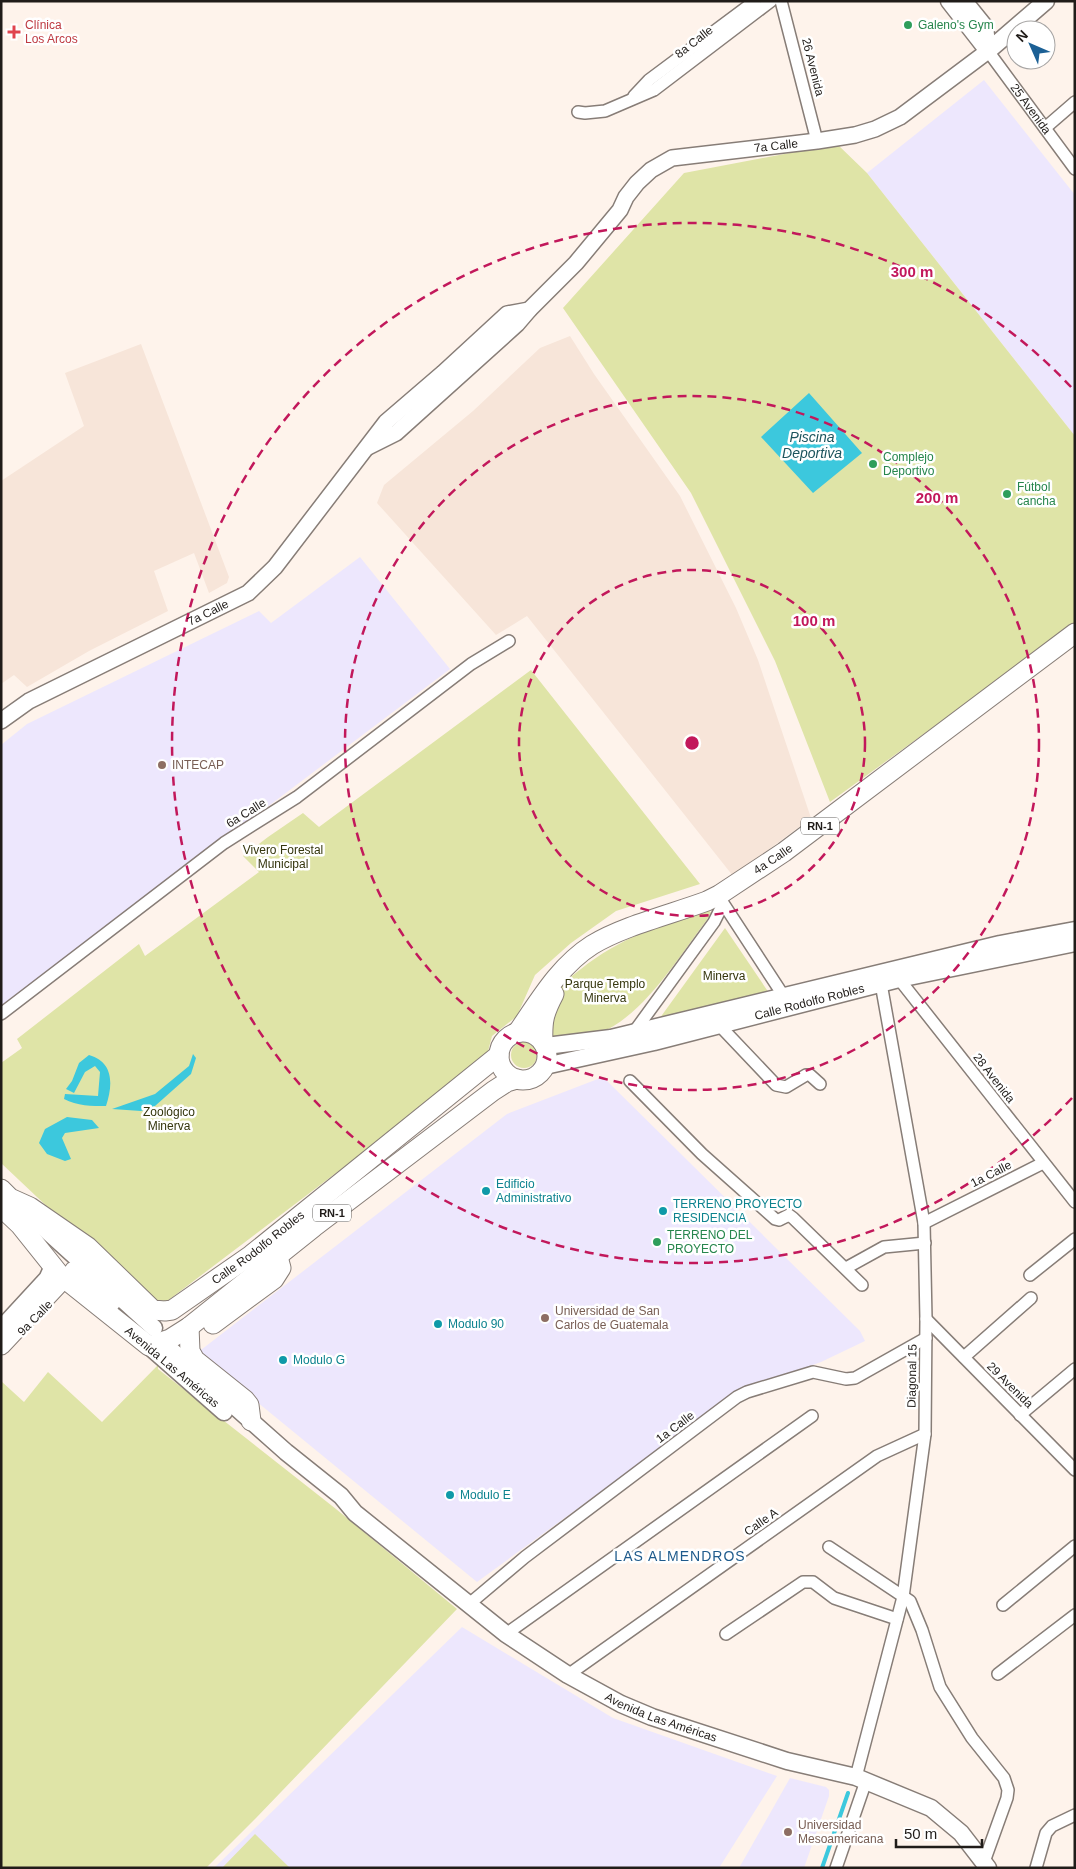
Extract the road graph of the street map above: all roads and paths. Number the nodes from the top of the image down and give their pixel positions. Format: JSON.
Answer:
{"nodes":[{"id":1,"x":755,"y":1,"type":"edge"},
{"id":2,"x":771,"y":1,"type":"edge"},
{"id":3,"x":781,"y":1,"type":"edge"},
{"id":4,"x":949,"y":1,"type":"edge"},
{"id":5,"x":964,"y":1,"type":"edge"},
{"id":6,"x":1046,"y":1,"type":"edge"},
{"id":7,"x":721,"y":32,"type":"junction"},
{"id":8,"x":988,"y":51,"type":"junction"},
{"id":9,"x":1075,"y":102,"type":"edge"},
{"id":10,"x":578,"y":112,"type":"dead end"},
{"id":11,"x":1045,"y":128,"type":"junction"},
{"id":12,"x":817,"y":140,"type":"junction"},
{"id":13,"x":1075,"y":168,"type":"edge"},
{"id":14,"x":1075,"y":633,"type":"edge"},
{"id":15,"x":509,"y":641,"type":"dead end"},
{"id":16,"x":1075,"y":643,"type":"edge"},
{"id":17,"x":1,"y":721,"type":"edge"},
{"id":18,"x":721,"y":899,"type":"junction"},
{"id":19,"x":1075,"y":930,"type":"edge"},
{"id":20,"x":1075,"y":943,"type":"edge"},
{"id":21,"x":888,"y":976,"type":"junction"},
{"id":22,"x":786,"y":1002,"type":"junction"},
{"id":23,"x":1,"y":1014,"type":"edge"},
{"id":24,"x":720,"y":1026,"type":"junction"},
{"id":25,"x":634,"y":1032,"type":"junction"},
{"id":26,"x":517,"y":1033,"type":"junction"},
{"id":27,"x":544,"y":1044,"type":"junction"},
{"id":28,"x":499,"y":1055,"type":"junction"},
{"id":29,"x":545,"y":1066,"type":"junction"},
{"id":30,"x":517,"y":1079,"type":"junction"},
{"id":31,"x":630,"y":1081,"type":"dead end"},
{"id":32,"x":820,"y":1084,"type":"dead end"},
{"id":33,"x":1043,"y":1163,"type":"junction"},
{"id":34,"x":4,"y":1198,"type":"edge"},
{"id":35,"x":1075,"y":1202,"type":"edge"},
{"id":36,"x":924,"y":1223,"type":"junction"},
{"id":37,"x":1075,"y":1239,"type":"edge"},
{"id":38,"x":925,"y":1242,"type":"junction"},
{"id":39,"x":251,"y":1255,"type":"junction"},
{"id":40,"x":846,"y":1268,"type":"junction"},
{"id":41,"x":1030,"y":1275,"type":"dead end"},
{"id":42,"x":64,"y":1276,"type":"junction"},
{"id":43,"x":862,"y":1285,"type":"dead end"},
{"id":44,"x":1031,"y":1298,"type":"dead end"},
{"id":45,"x":926,"y":1319,"type":"junction"},
{"id":46,"x":1,"y":1328,"type":"edge"},
{"id":47,"x":154,"y":1328,"type":"dead end"},
{"id":48,"x":189,"y":1334,"type":"junction"},
{"id":49,"x":926,"y":1338,"type":"junction"},
{"id":50,"x":1,"y":1345,"type":"edge"},
{"id":51,"x":149,"y":1346,"type":"junction"},
{"id":52,"x":170,"y":1349,"type":"dead end"},
{"id":53,"x":1,"y":1354,"type":"edge"},
{"id":54,"x":964,"y":1358,"type":"junction"},
{"id":55,"x":1075,"y":1369,"type":"edge"},
{"id":56,"x":1020,"y":1415,"type":"junction"},
{"id":57,"x":812,"y":1416,"type":"dead end"},
{"id":58,"x":251,"y":1421,"type":"junction"},
{"id":59,"x":925,"y":1434,"type":"junction"},
{"id":60,"x":1075,"y":1470,"type":"edge"},
{"id":61,"x":356,"y":1513,"type":"junction"},
{"id":62,"x":1075,"y":1546,"type":"edge"},
{"id":63,"x":829,"y":1547,"type":"dead end"},
{"id":64,"x":903,"y":1597,"type":"junction"},
{"id":65,"x":468,"y":1604,"type":"junction"},
{"id":66,"x":1002,"y":1605,"type":"dead end"},
{"id":67,"x":1075,"y":1614,"type":"edge"},
{"id":68,"x":897,"y":1619,"type":"junction"},
{"id":69,"x":506,"y":1634,"type":"junction"},
{"id":70,"x":726,"y":1634,"type":"dead end"},
{"id":71,"x":998,"y":1674,"type":"dead end"},
{"id":72,"x":568,"y":1675,"type":"junction"},
{"id":73,"x":861,"y":1779,"type":"junction"},
{"id":74,"x":1075,"y":1815,"type":"edge"},
{"id":75,"x":986,"y":1865,"type":"edge"},
{"id":76,"x":836,"y":1868,"type":"edge"},
{"id":77,"x":1036,"y":1868,"type":"edge"}],
"edges":[{"from":1,"to":7,"type":"street","name":"8a Calle"},
{"from":2,"to":7,"type":"street","name":"8a Calle"},
{"from":3,"to":12,"type":"street","name":"26 Avenida"},
{"from":4,"to":8,"type":"main road","name":"25 Avenida"},
{"from":5,"to":8,"type":"main road","name":"25 Avenida"},
{"from":6,"to":8,"type":"main road","name":"7a Calle"},
{"from":7,"to":10,"type":"street","name":"8a Calle"},
{"from":8,"to":11,"type":"street","name":"25 Avenida"},
{"from":8,"to":12,"type":"street","name":"7a Calle"},
{"from":9,"to":11,"type":"street"},
{"from":11,"to":13,"type":"street","name":"25 Avenida"},
{"from":12,"to":17,"type":"street","name":"7a Calle"},
{"from":14,"to":18,"type":"main road","name":"4a Calle","number":"RN-1"},
{"from":15,"to":23,"type":"street","name":"6a Calle"},
{"from":16,"to":18,"type":"main road","name":"4a Calle","number":"RN-1"},
{"from":18,"to":22,"type":"street"},
{"from":18,"to":25,"type":"street"},
{"from":18,"to":26,"type":"main road","name":"4a Calle","number":"RN-1"},
{"from":18,"to":27,"type":"main road","name":"4a Calle","number":"RN-1"},
{"from":19,"to":21,"type":"main road","name":"Calle Rodolfo Robles"},
{"from":20,"to":21,"type":"main road","name":"Calle Rodolfo Robles"},
{"from":21,"to":22,"type":"main road","name":"Calle Rodolfo Robles"},
{"from":21,"to":33,"type":"street","name":"28 Avenida"},
{"from":21,"to":36,"type":"street","name":"Diagonal 15"},
{"from":22,"to":24,"type":"main road","name":"Calle Rodolfo Robles"},
{"from":22,"to":25,"type":"main road","name":"Calle Rodolfo Robles"},
{"from":24,"to":29,"type":"main road","name":"Calle Rodolfo Robles"},
{"from":24,"to":32,"type":"street"},
{"from":25,"to":27,"type":"main road","name":"Calle Rodolfo Robles"},
{"from":26,"to":27,"type":"main road"},
{"from":26,"to":28,"type":"main road","number":"RN-1"},
{"from":27,"to":29,"type":"main road","number":"RN-1"},
{"from":28,"to":30,"type":"main road"},
{"from":28,"to":39,"type":"main road","name":"Calle Rodolfo Robles","number":"RN-1"},
{"from":29,"to":30,"type":"main road","number":"RN-1"},
{"from":30,"to":48,"type":"main road","name":"Calle Rodolfo Robles","number":"RN-1"},
{"from":31,"to":40,"type":"street"},
{"from":33,"to":35,"type":"street","name":"28 Avenida"},
{"from":33,"to":36,"type":"street","name":"1a Calle"},
{"from":34,"to":39,"type":"main road","name":"Calle Rodolfo Robles","number":"RN-1"},
{"from":34,"to":42,"type":"main road","name":"Avenida Las Américas"},
{"from":34,"to":47,"type":"main road","name":"Avenida Las Américas"},
{"from":36,"to":38,"type":"street","name":"Diagonal 15"},
{"from":37,"to":41,"type":"street"},
{"from":38,"to":40,"type":"street"},
{"from":38,"to":45,"type":"street","name":"Diagonal 15"},
{"from":39,"to":42,"type":"main road"},
{"from":40,"to":43,"type":"street"},
{"from":42,"to":46,"type":"street","name":"9a Calle"},
{"from":42,"to":50,"type":"main road"},
{"from":42,"to":51,"type":"main road","name":"Avenida Las Américas"},
{"from":42,"to":53,"type":"street","name":"9a Calle"},
{"from":44,"to":54,"type":"street"},
{"from":45,"to":49,"type":"street","name":"Diagonal 15"},
{"from":45,"to":54,"type":"street","name":"29 Avenida"},
{"from":48,"to":51,"type":"main road","name":"Calle Rodolfo Robles","number":"RN-1"},
{"from":48,"to":58,"type":"main road"},
{"from":49,"to":59,"type":"street","name":"Diagonal 15"},
{"from":49,"to":65,"type":"street","name":"1a Calle"},
{"from":51,"to":61,"type":"main road","name":"Avenida Las Américas"},
{"from":52,"to":58,"type":"main road","name":"Avenida Las Américas"},
{"from":54,"to":56,"type":"street","name":"29 Avenida"},
{"from":55,"to":56,"type":"street"},
{"from":56,"to":60,"type":"street","name":"29 Avenida"},
{"from":57,"to":69,"type":"street"},
{"from":58,"to":61,"type":"main road","name":"Avenida Las Américas"},
{"from":59,"to":64,"type":"street","name":"Diagonal 15"},
{"from":59,"to":72,"type":"street","name":"Calle A"},
{"from":61,"to":65,"type":"main road","name":"Avenida Las Américas"},
{"from":62,"to":66,"type":"street"},
{"from":63,"to":64,"type":"street"},
{"from":64,"to":68,"type":"street","name":"Diagonal 15"},
{"from":64,"to":75,"type":"street"},
{"from":65,"to":69,"type":"main road","name":"Avenida Las Américas"},
{"from":67,"to":71,"type":"street"},
{"from":68,"to":70,"type":"street"},
{"from":68,"to":73,"type":"street","name":"Diagonal 15"},
{"from":69,"to":72,"type":"main road","name":"Avenida Las Américas"},
{"from":72,"to":73,"type":"main road","name":"Avenida Las Américas"},
{"from":73,"to":75,"type":"main road","name":"Avenida Las Américas"},
{"from":73,"to":76,"type":"street","name":"Diagonal 15"},
{"from":74,"to":77,"type":"street"}]}
